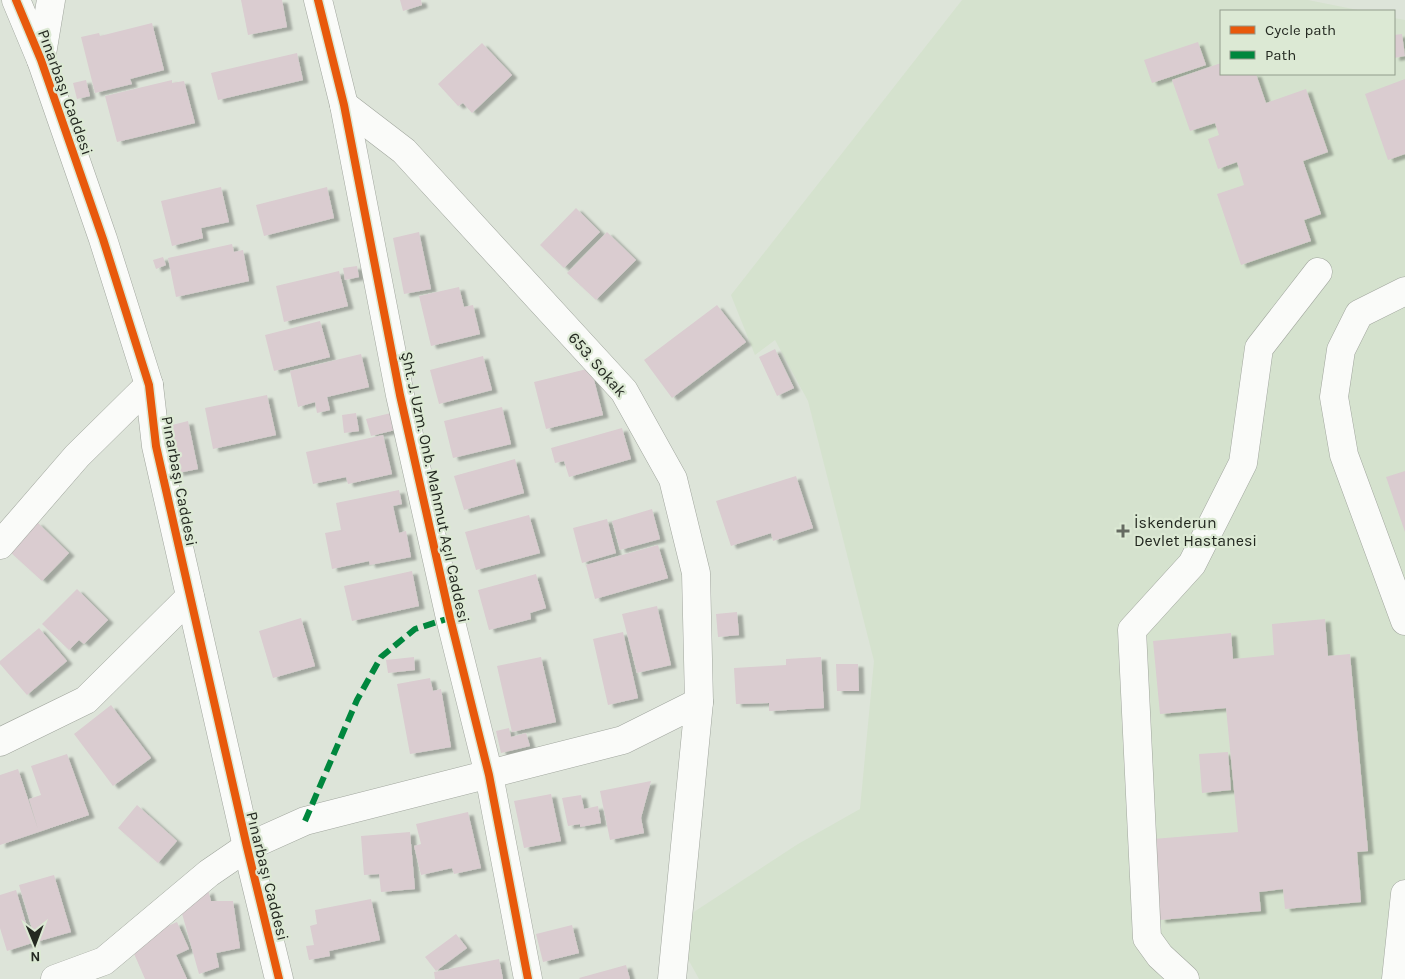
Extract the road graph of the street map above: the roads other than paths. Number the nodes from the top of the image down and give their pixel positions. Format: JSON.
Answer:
{"nodes":[{"id":1,"x":16,"y":0,"type":"edge"},
{"id":2,"x":51,"y":0,"type":"edge"},
{"id":3,"x":318,"y":0,"type":"edge"},
{"id":4,"x":41,"y":60,"type":"junction"},
{"id":5,"x":344,"y":105,"type":"junction"},
{"id":6,"x":1318,"y":272,"type":"dead end"},
{"id":7,"x":1405,"y":291,"type":"edge"},
{"id":8,"x":149,"y":385,"type":"junction"},
{"id":9,"x":0,"y":545,"type":"edge"},
{"id":10,"x":190,"y":597,"type":"junction"},
{"id":11,"x":1405,"y":621,"type":"edge"},
{"id":12,"x":699,"y":702,"type":"junction"},
{"id":13,"x":0,"y":742,"type":"edge"},
{"id":14,"x":489,"y":775,"type":"junction"},
{"id":15,"x":247,"y":848,"type":"junction"},
{"id":16,"x":1405,"y":894,"type":"edge"},
{"id":17,"x":106,"y":970,"type":"edge"},
{"id":18,"x":55,"y":979,"type":"edge"},
{"id":19,"x":279,"y":979,"type":"edge"},
{"id":20,"x":528,"y":979,"type":"edge"},
{"id":21,"x":672,"y":979,"type":"edge"},
{"id":22,"x":1185,"y":979,"type":"edge"},
{"id":23,"x":1396,"y":979,"type":"edge"}],
"edges":[{"from":1,"to":4,"type":"street","name":"Pınarbaşı Caddesi"},
{"from":2,"to":4,"type":"street"},
{"from":3,"to":5,"type":"street","name":"Şht. J. Uzm. Onb. Mahmut Açıl Caddesi"},
{"from":4,"to":8,"type":"street","name":"Pınarbaşı Caddesi"},
{"from":5,"to":12,"type":"street","name":"653. Sokak"},
{"from":5,"to":14,"type":"street","name":"Şht. J. Uzm. Onb. Mahmut Açıl Caddesi"},
{"from":6,"to":22,"type":"street"},
{"from":7,"to":11,"type":"street"},
{"from":8,"to":9,"type":"street"},
{"from":8,"to":10,"type":"street","name":"Pınarbaşı Caddesi"},
{"from":10,"to":13,"type":"street"},
{"from":10,"to":15,"type":"street","name":"Pınarbaşı Caddesi"},
{"from":12,"to":14,"type":"street"},
{"from":12,"to":21,"type":"street","name":"653. Sokak"},
{"from":14,"to":15,"type":"street"},
{"from":14,"to":20,"type":"street","name":"Şht. J. Uzm. Onb. Mahmut Açıl Caddesi"},
{"from":15,"to":17,"type":"street"},
{"from":15,"to":19,"type":"street","name":"Pınarbaşı Caddesi"},
{"from":16,"to":23,"type":"street"},
{"from":17,"to":18,"type":"street"}]}
